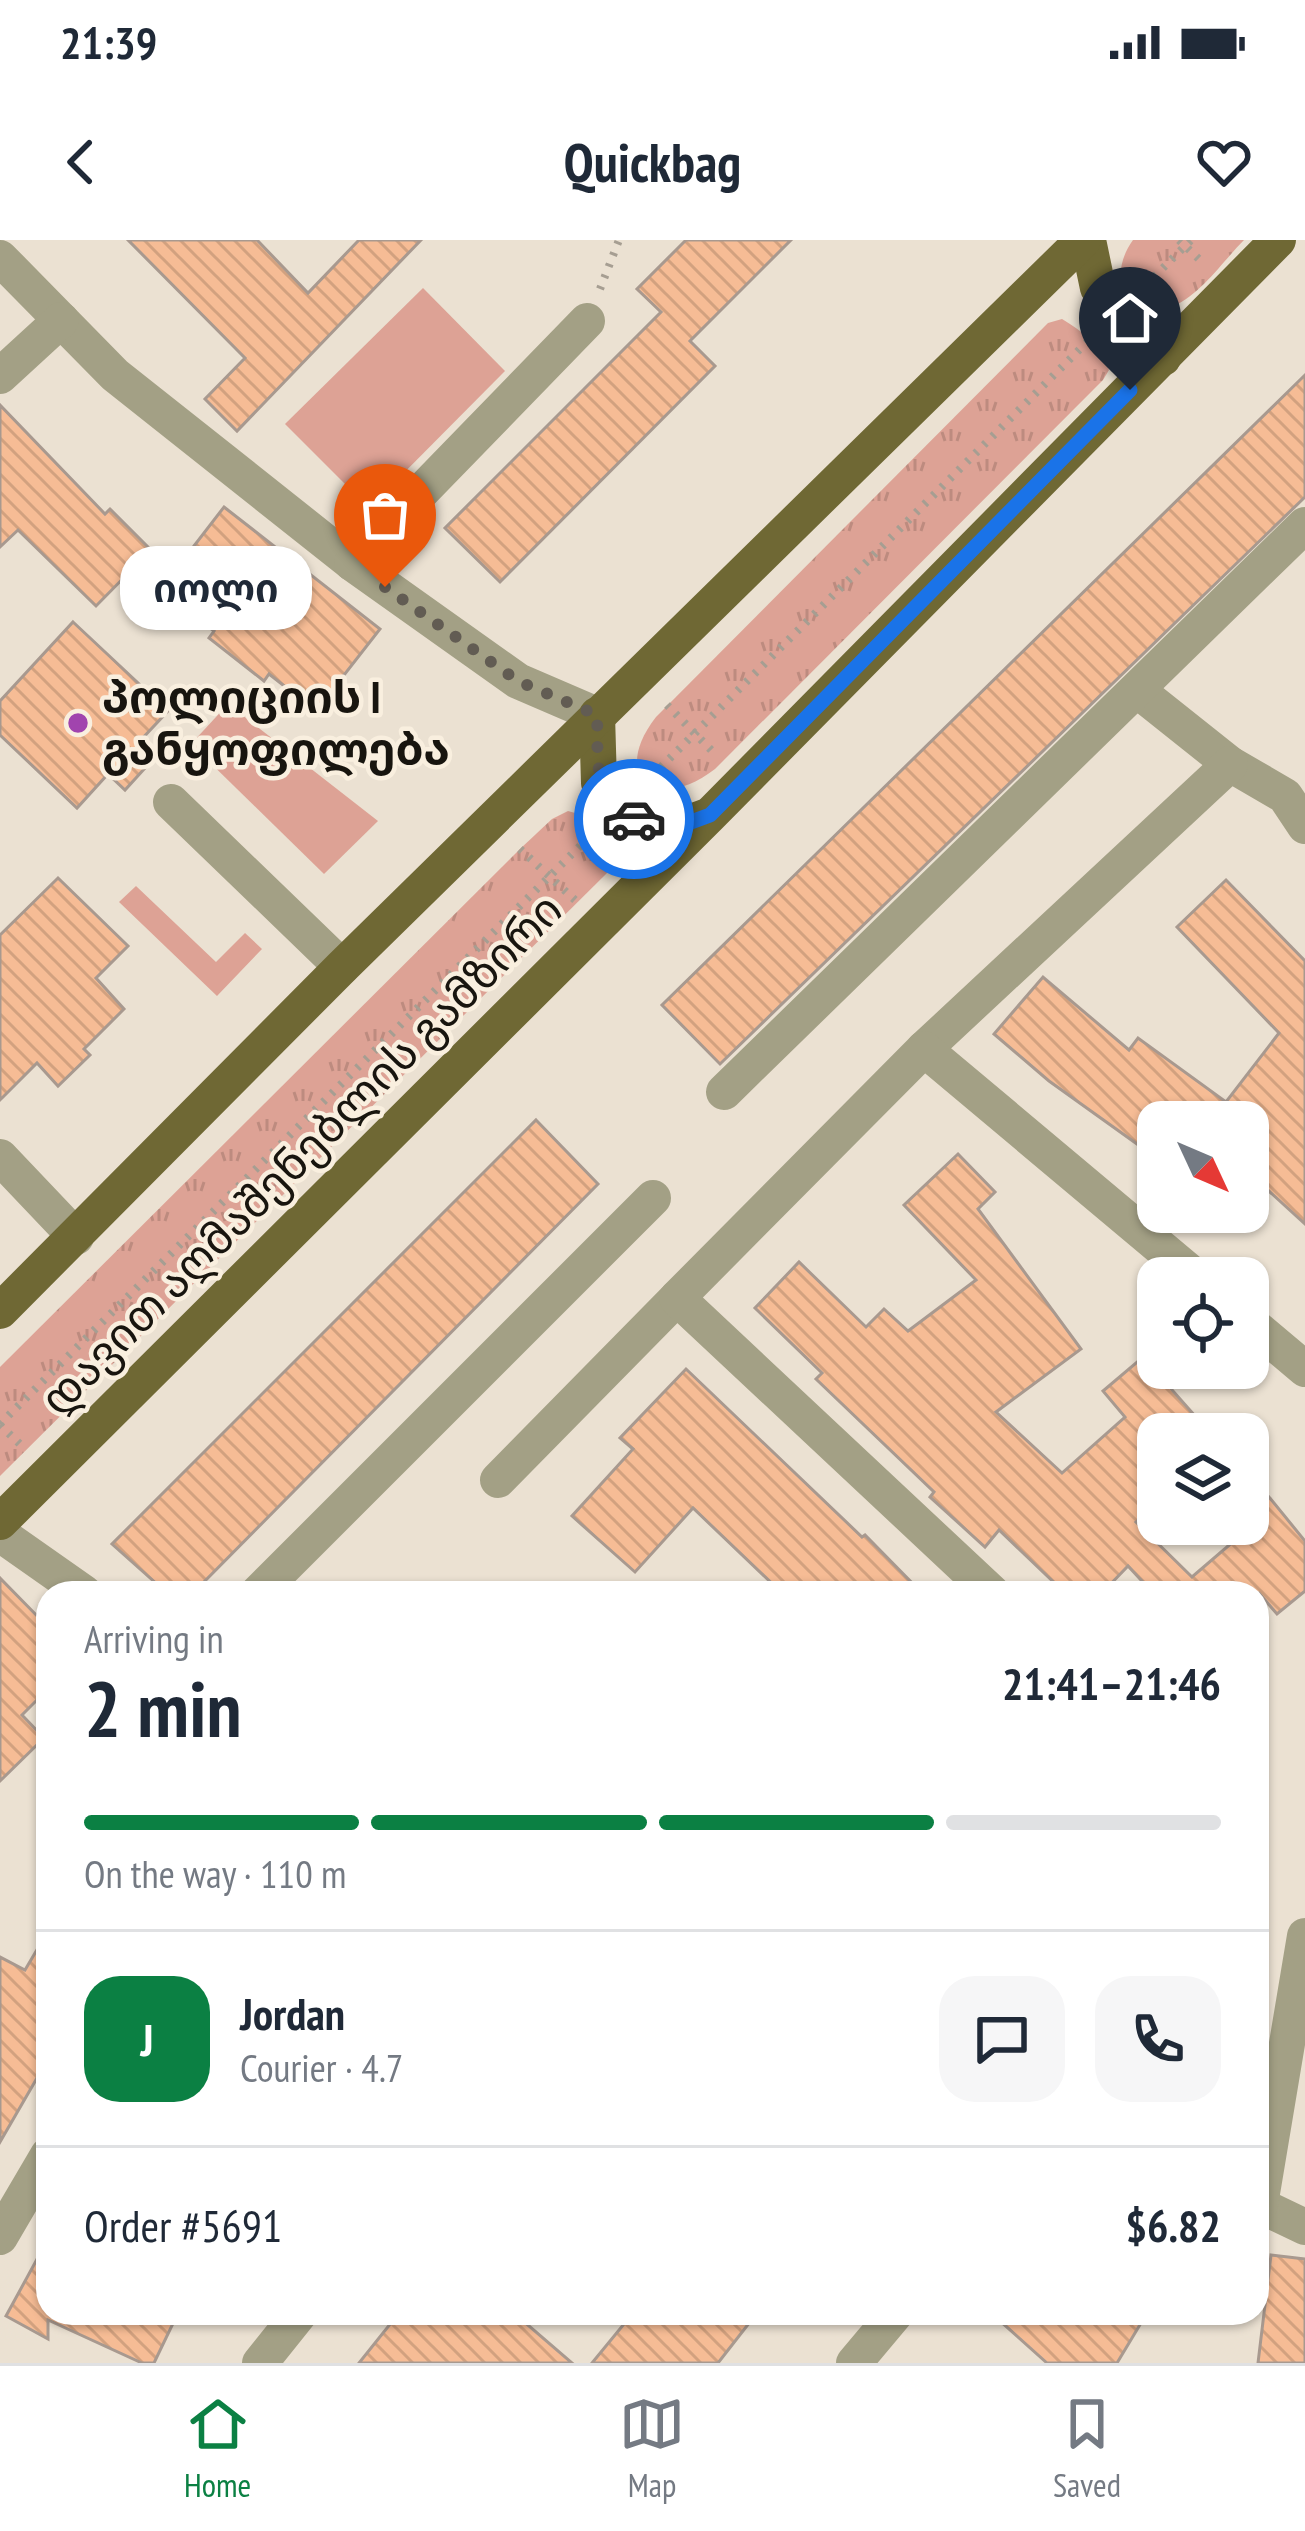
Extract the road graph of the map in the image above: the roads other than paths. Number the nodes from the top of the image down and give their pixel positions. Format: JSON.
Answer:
{"nodes":[{"id":1,"x":1085,"y":240,"type":"edge"},
{"id":2,"x":1278,"y":240,"type":"edge"},
{"id":3,"x":0,"y":258,"type":"edge"},
{"id":4,"x":61,"y":320,"type":"junction"},
{"id":5,"x":587,"y":321,"type":"road end"},
{"id":6,"x":1163,"y":358,"type":"junction"},
{"id":7,"x":0,"y":376,"type":"edge"},
{"id":8,"x":1305,"y":525,"type":"edge"},
{"id":9,"x":352,"y":563,"type":"junction"},
{"id":10,"x":1138,"y":690,"type":"junction"},
{"id":11,"x":597,"y":715,"type":"junction"},
{"id":12,"x":1230,"y":764,"type":"junction"},
{"id":13,"x":171,"y":802,"type":"dead end"},
{"id":14,"x":710,"y":815,"type":"junction"},
{"id":15,"x":1305,"y":826,"type":"edge"},
{"id":16,"x":342,"y":967,"type":"junction"},
{"id":17,"x":924,"y":1049,"type":"junction"},
{"id":18,"x":724,"y":1092,"type":"dead end"},
{"id":19,"x":0,"y":1157,"type":"edge"},
{"id":20,"x":653,"y":1198,"type":"dead end"},
{"id":21,"x":76,"y":1237,"type":"junction"},
{"id":22,"x":1172,"y":1257,"type":"edge"},
{"id":23,"x":677,"y":1298,"type":"junction"},
{"id":24,"x":0,"y":1311,"type":"edge"},
{"id":25,"x":1269,"y":1339,"type":"edge"},
{"id":26,"x":1305,"y":1369,"type":"edge"},
{"id":27,"x":498,"y":1480,"type":"dead end"},
{"id":28,"x":0,"y":1522,"type":"edge"},
{"id":29,"x":0,"y":1534,"type":"edge"},
{"id":30,"x":67,"y":1581,"type":"edge"},
{"id":31,"x":270,"y":1581,"type":"edge"},
{"id":32,"x":979,"y":1581,"type":"edge"},
{"id":33,"x":1305,"y":1936,"type":"edge"},
{"id":34,"x":1269,"y":2147,"type":"edge"},
{"id":35,"x":36,"y":2176,"type":"edge"},
{"id":36,"x":1269,"y":2210,"type":"edge"},
{"id":37,"x":1305,"y":2227,"type":"edge"},
{"id":38,"x":0,"y":2237,"type":"edge"},
{"id":39,"x":290,"y":2325,"type":"edge"},
{"id":40,"x":886,"y":2325,"type":"edge"},
{"id":41,"x":260,"y":2363,"type":"edge"},
{"id":42,"x":854,"y":2363,"type":"edge"}],
"edges":[{"from":1,"to":6,"type":"main road"},
{"from":1,"to":11,"type":"main road"},
{"from":2,"to":6,"type":"main road","name":"დავით აღმაშენებლის გამზირი"},
{"from":3,"to":4,"type":"street"},
{"from":4,"to":7,"type":"street"},
{"from":4,"to":9,"type":"street"},
{"from":5,"to":9,"type":"street"},
{"from":6,"to":14,"type":"main road","name":"დავით აღმაშენებლის გამზირი"},
{"from":8,"to":10,"type":"street"},
{"from":9,"to":11,"type":"street"},
{"from":10,"to":12,"type":"street"},
{"from":10,"to":18,"type":"street"},
{"from":11,"to":14,"type":"main road"},
{"from":11,"to":16,"type":"main road"},
{"from":12,"to":15,"type":"street"},
{"from":12,"to":17,"type":"street"},
{"from":13,"to":16,"type":"street"},
{"from":14,"to":28,"type":"main road","name":"დავით აღმაშენებლის გამზირი"},
{"from":16,"to":21,"type":"main road"},
{"from":17,"to":22,"type":"street"},
{"from":17,"to":23,"type":"street"},
{"from":19,"to":21,"type":"street"},
{"from":20,"to":31,"type":"street"},
{"from":21,"to":24,"type":"main road"},
{"from":23,"to":27,"type":"street"},
{"from":23,"to":32,"type":"street"},
{"from":25,"to":26,"type":"street"},
{"from":29,"to":30,"type":"street"},
{"from":33,"to":34,"type":"street"},
{"from":35,"to":38,"type":"street"},
{"from":36,"to":37,"type":"street"},
{"from":39,"to":41,"type":"street"},
{"from":40,"to":42,"type":"street"}]}
